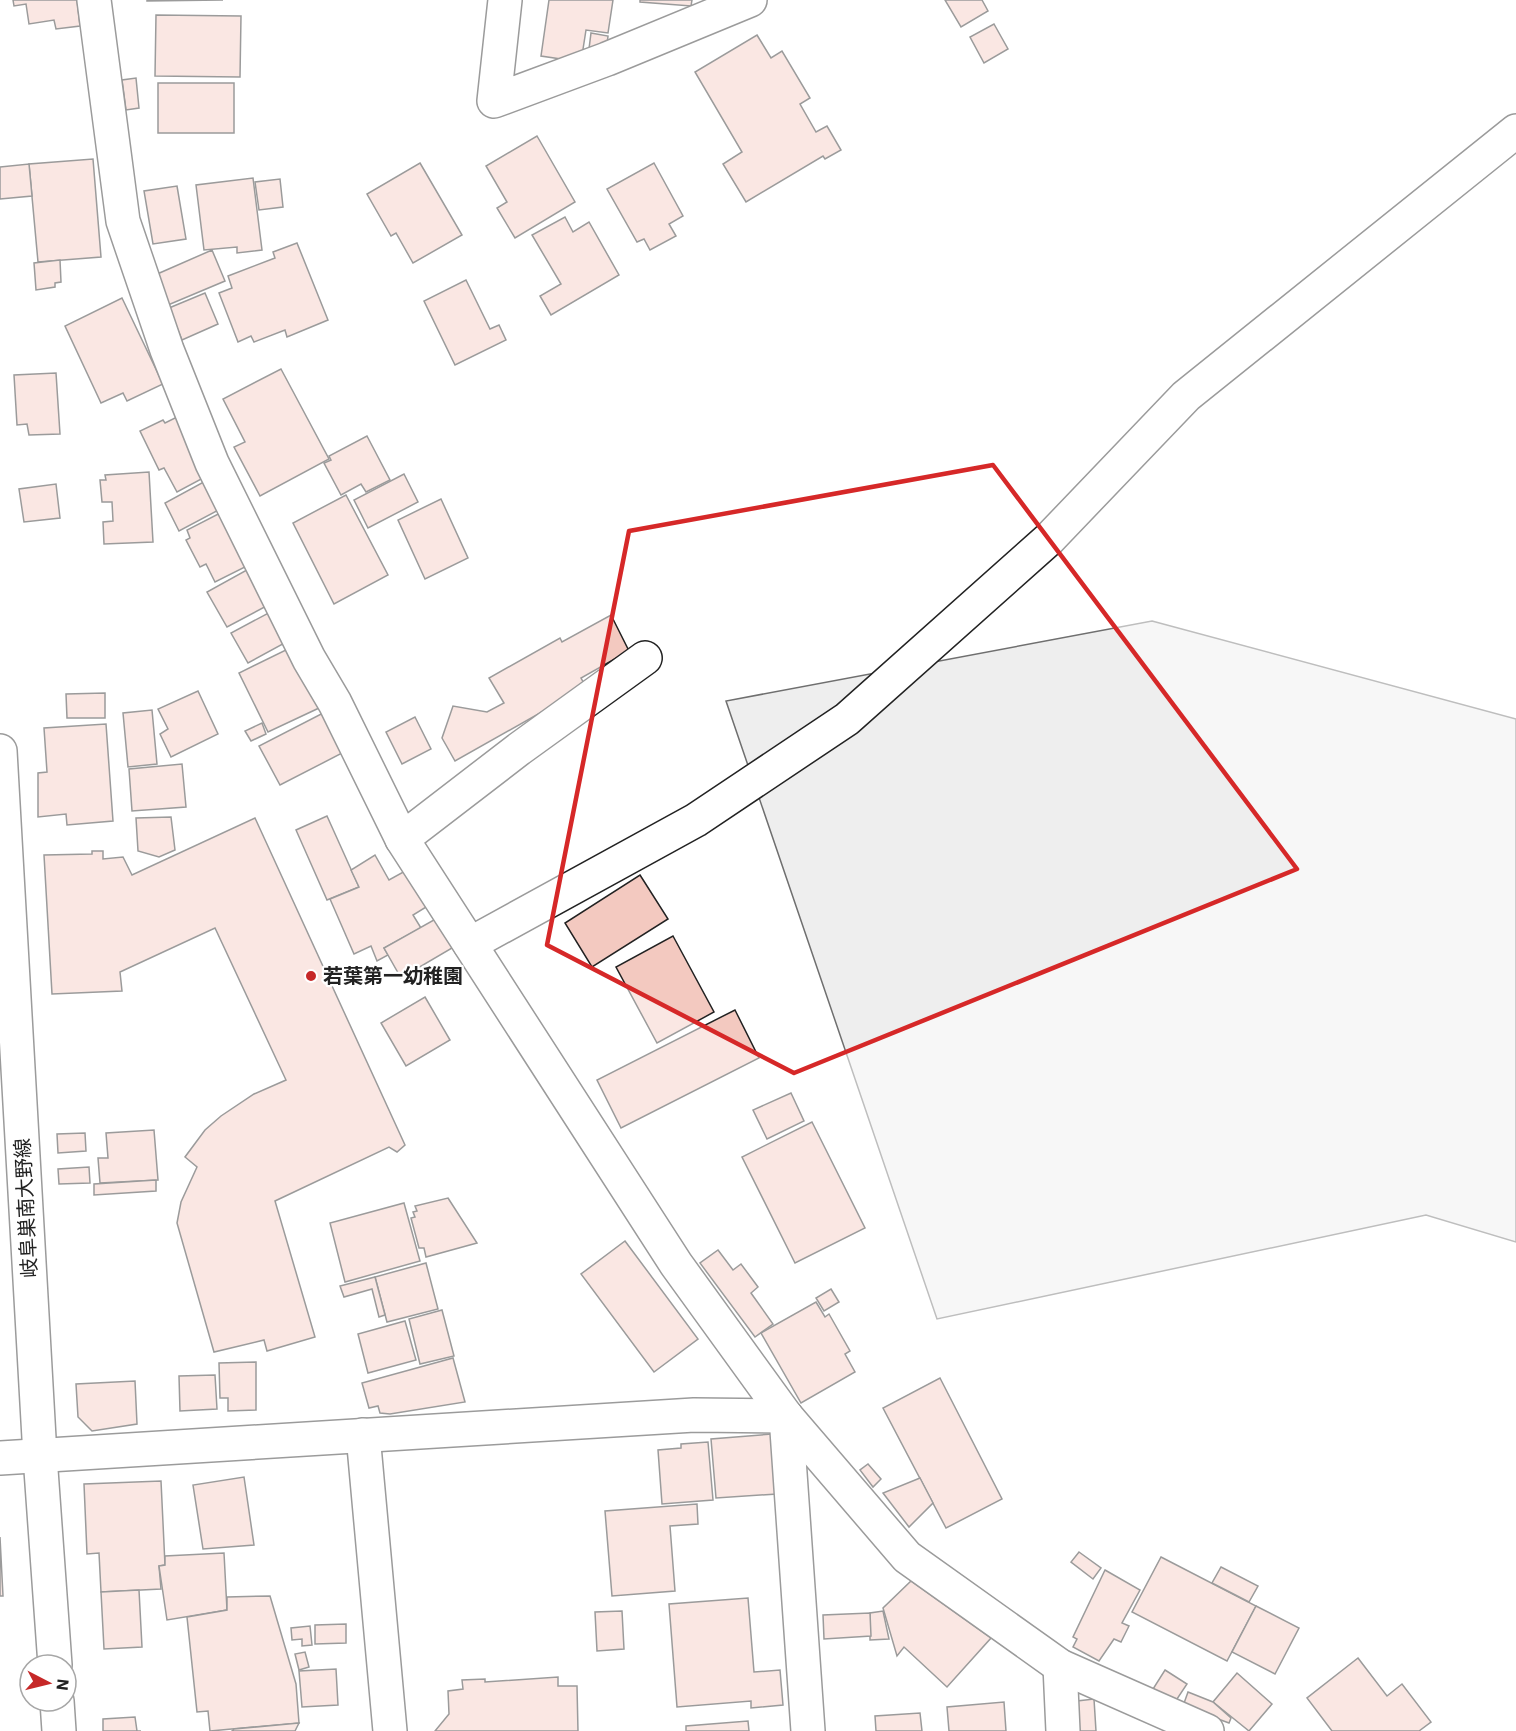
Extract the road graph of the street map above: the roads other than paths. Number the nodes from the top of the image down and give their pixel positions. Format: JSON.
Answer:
{"nodes":[{"id":1,"x":94,"y":0,"type":"edge"},
{"id":2,"x":505,"y":0,"type":"edge"},
{"id":3,"x":742,"y":2,"type":"edge"},
{"id":4,"x":1516,"y":131,"type":"edge"},
{"id":5,"x":645,"y":658,"type":"dead end"},
{"id":6,"x":0,"y":751,"type":"edge"},
{"id":7,"x":402,"y":839,"type":"junction"},
{"id":8,"x":470,"y":944,"type":"junction"},
{"id":9,"x":786,"y":1416,"type":"junction"},
{"id":10,"x":363,"y":1435,"type":"junction"},
{"id":11,"x":40,"y":1456,"type":"junction"},
{"id":12,"x":0,"y":1458,"type":"edge"},
{"id":13,"x":54,"y":1653,"type":"edge"},
{"id":14,"x":1060,"y":1666,"type":"junction"},
{"id":15,"x":58,"y":1713,"type":"edge"},
{"id":16,"x":60,"y":1731,"type":"edge"},
{"id":17,"x":390,"y":1731,"type":"edge"},
{"id":18,"x":808,"y":1731,"type":"edge"},
{"id":19,"x":1063,"y":1731,"type":"edge"},
{"id":20,"x":1207,"y":1731,"type":"edge"}],
"edges":[{"from":1,"to":7,"type":"street"},
{"from":2,"to":3,"type":"street"},
{"from":4,"to":8,"type":"street"},
{"from":5,"to":7,"type":"street"},
{"from":6,"to":11,"type":"street","name":"岐阜巣南大野線"},
{"from":7,"to":8,"type":"street"},
{"from":8,"to":9,"type":"street"},
{"from":9,"to":10,"type":"street"},
{"from":9,"to":14,"type":"street"},
{"from":9,"to":18,"type":"street"},
{"from":10,"to":11,"type":"street"},
{"from":10,"to":17,"type":"street"},
{"from":11,"to":12,"type":"street"},
{"from":11,"to":13,"type":"street","name":"岐阜巣南大野線"},
{"from":14,"to":19,"type":"street"},
{"from":14,"to":20,"type":"street"},
{"from":15,"to":16,"type":"street"}]}
